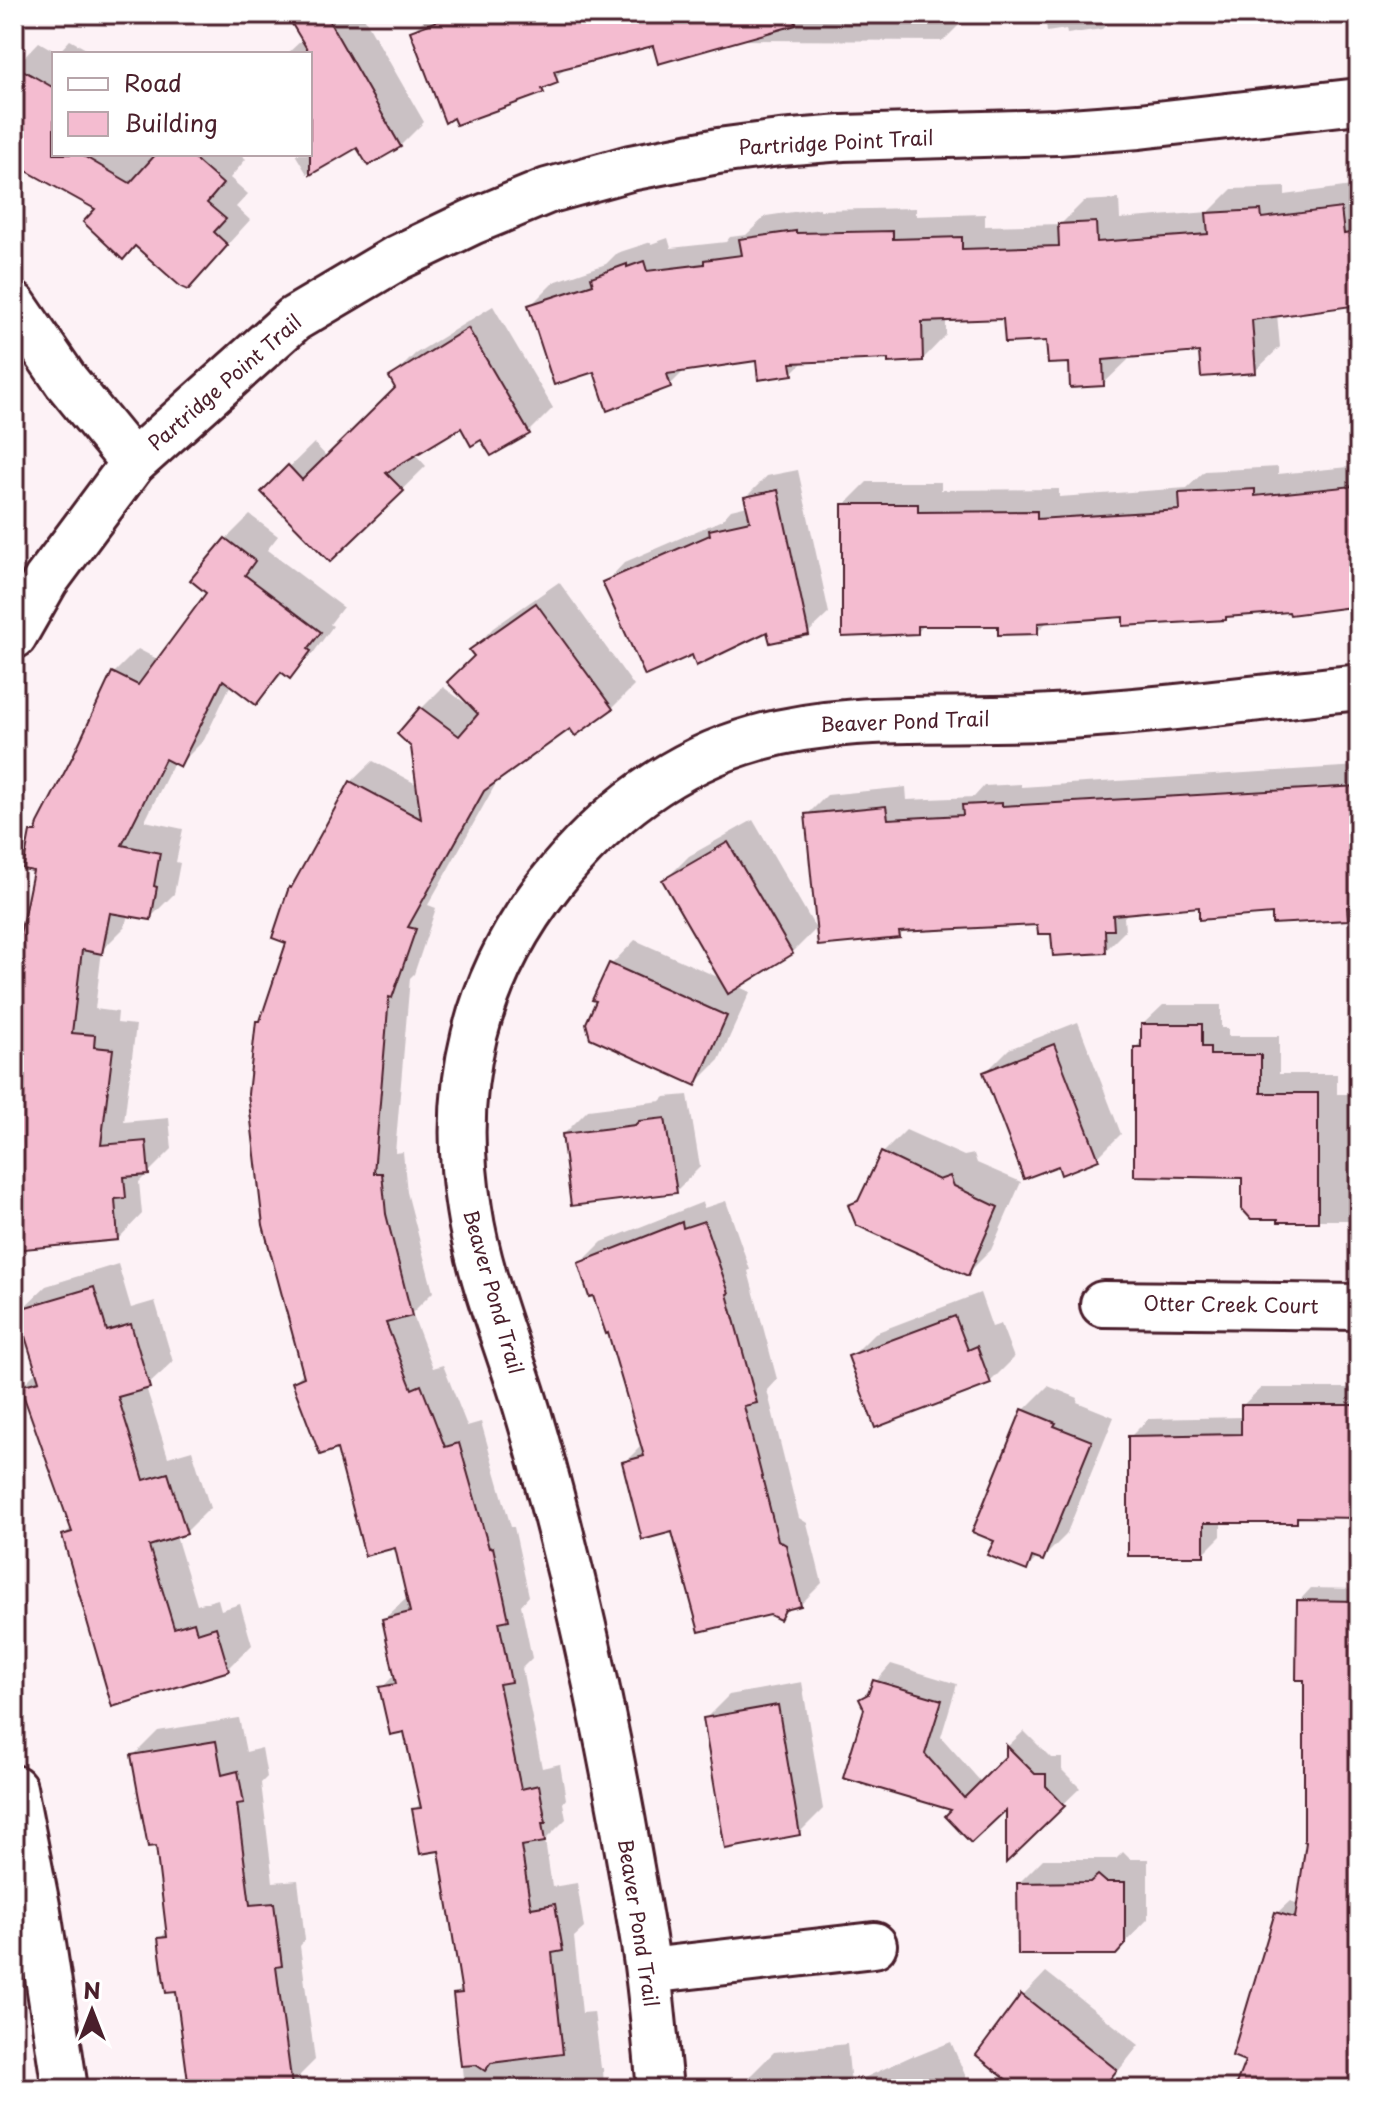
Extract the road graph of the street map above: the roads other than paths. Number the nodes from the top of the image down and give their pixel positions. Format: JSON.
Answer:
{"nodes":[{"id":1,"x":1359,"y":101,"type":"edge"},
{"id":2,"x":14,"y":305,"type":"edge"},
{"id":3,"x":133,"y":463,"type":"junction"},
{"id":4,"x":14,"y":636,"type":"edge"},
{"id":5,"x":1359,"y":687,"type":"edge"},
{"id":6,"x":1103,"y":1304,"type":"dead end"},
{"id":7,"x":1359,"y":1307,"type":"edge"},
{"id":8,"x":14,"y":1788,"type":"edge"},
{"id":9,"x":26,"y":1912,"type":"edge"},
{"id":10,"x":874,"y":1945,"type":"dead end"},
{"id":11,"x":648,"y":1971,"type":"junction"},
{"id":12,"x":65,"y":2089,"type":"edge"},
{"id":13,"x":660,"y":2089,"type":"edge"}],
"edges":[{"from":1,"to":3,"type":"street","name":"Partridge Point Trail"},
{"from":2,"to":3,"type":"street"},
{"from":3,"to":4,"type":"street","name":"Partridge Point Trail"},
{"from":5,"to":11,"type":"street","name":"Beaver Pond Trail"},
{"from":6,"to":7,"type":"street","name":"Otter Creek Court"},
{"from":8,"to":9,"type":"street"},
{"from":9,"to":12,"type":"street"},
{"from":10,"to":11,"type":"street"},
{"from":11,"to":13,"type":"street","name":"Beaver Pond Trail"}]}
